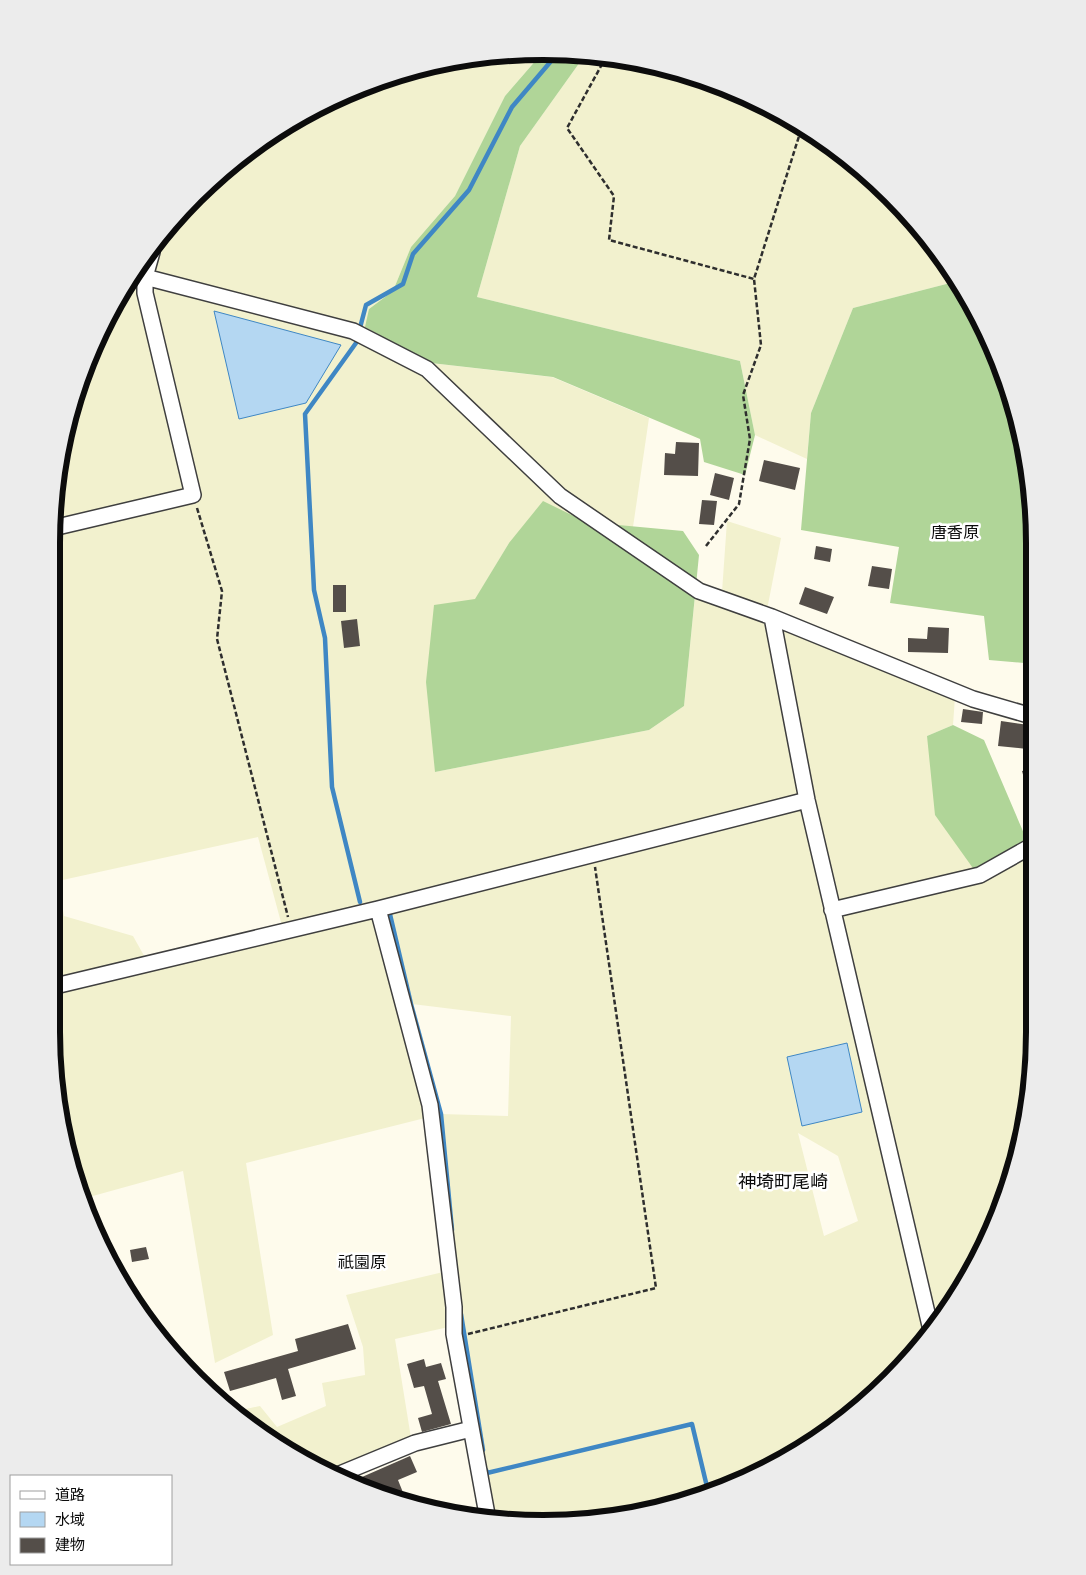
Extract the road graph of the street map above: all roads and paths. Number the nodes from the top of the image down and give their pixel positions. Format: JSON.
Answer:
{"nodes":[{"id":1,"x":602,"y":64,"type":"edge"},
{"id":2,"x":800,"y":134,"type":"edge"},
{"id":3,"x":139,"y":277,"type":"edge"},
{"id":4,"x":754,"y":279,"type":"junction"},
{"id":5,"x":193,"y":494,"type":"junction"},
{"id":6,"x":61,"y":526,"type":"edge"},
{"id":7,"x":706,"y":546,"type":"dead end"},
{"id":8,"x":772,"y":617,"type":"junction"},
{"id":9,"x":1026,"y":714,"type":"edge"},
{"id":10,"x":807,"y":800,"type":"junction"},
{"id":11,"x":1026,"y":849,"type":"edge"},
{"id":12,"x":593,"y":854,"type":"junction"},
{"id":13,"x":378,"y":909,"type":"junction"},
{"id":14,"x":832,"y":910,"type":"junction"},
{"id":15,"x":291,"y":930,"type":"junction"},
{"id":16,"x":60,"y":985,"type":"edge"},
{"id":17,"x":930,"y":1321,"type":"edge"},
{"id":18,"x":471,"y":1334,"type":"dead end"},
{"id":19,"x":471,"y":1429,"type":"junction"},
{"id":20,"x":345,"y":1472,"type":"edge"},
{"id":21,"x":486,"y":1512,"type":"edge"}],
"edges":[{"from":1,"to":4,"type":"path"},
{"from":2,"to":4,"type":"path"},
{"from":3,"to":5,"type":"street"},
{"from":3,"to":8,"type":"street"},
{"from":4,"to":7,"type":"path"},
{"from":5,"to":6,"type":"street"},
{"from":5,"to":15,"type":"path"},
{"from":8,"to":9,"type":"street"},
{"from":8,"to":10,"type":"street"},
{"from":10,"to":12,"type":"street"},
{"from":10,"to":14,"type":"street"},
{"from":11,"to":14,"type":"street"},
{"from":12,"to":13,"type":"street"},
{"from":12,"to":18,"type":"path"},
{"from":13,"to":15,"type":"street"},
{"from":13,"to":19,"type":"street"},
{"from":14,"to":17,"type":"street"},
{"from":15,"to":16,"type":"street"},
{"from":19,"to":20,"type":"street"},
{"from":19,"to":21,"type":"street"}]}
